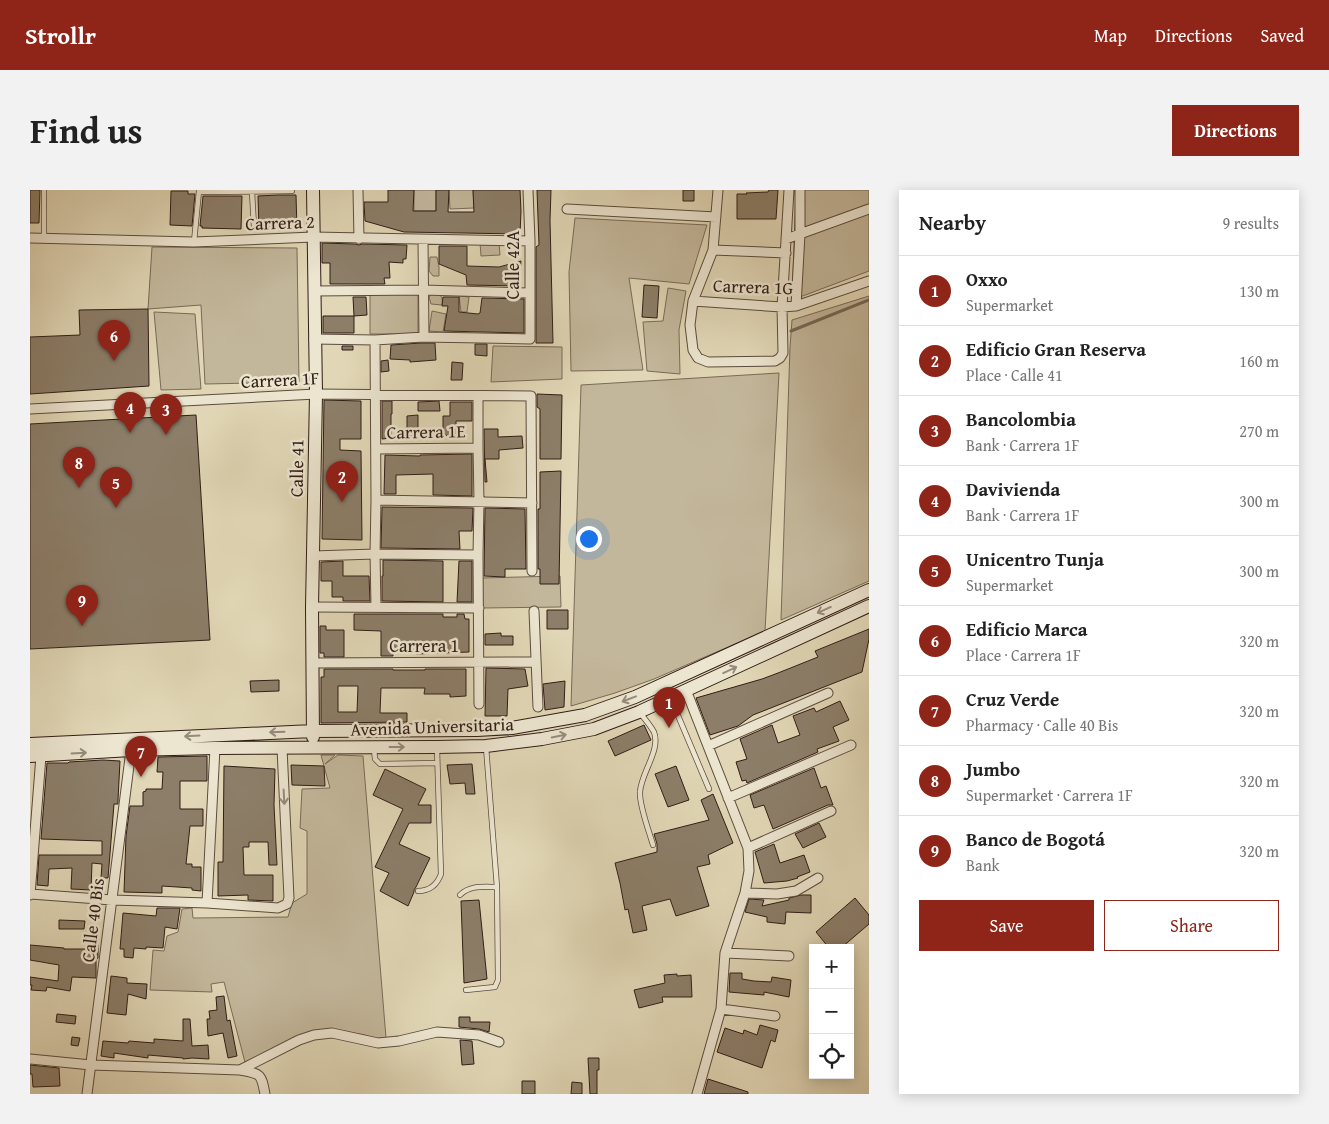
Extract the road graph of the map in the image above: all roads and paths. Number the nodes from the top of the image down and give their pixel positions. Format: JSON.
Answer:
{"nodes":[{"id":1,"x":44,"y":190,"type":"edge"},
{"id":2,"x":313,"y":190,"type":"edge"},
{"id":3,"x":358,"y":190,"type":"edge"},
{"id":4,"x":528,"y":190,"type":"edge"},
{"id":5,"x":718,"y":190,"type":"edge"},
{"id":6,"x":789,"y":190,"type":"edge"},
{"id":7,"x":800,"y":190,"type":"edge"},
{"id":8,"x":199,"y":191,"type":"edge"},
{"id":9,"x":292,"y":191,"type":"dead end"},
{"id":10,"x":252,"y":192,"type":"junction"},
{"id":11,"x":567,"y":209,"type":"dead end"},
{"id":12,"x":869,"y":209,"type":"edge"},
{"id":13,"x":716,"y":217,"type":"junction"},
{"id":14,"x":254,"y":227,"type":"dead end"},
{"id":15,"x":800,"y":234,"type":"junction"},
{"id":16,"x":30,"y":238,"type":"edge"},
{"id":17,"x":44,"y":238,"type":"junction"},
{"id":18,"x":314,"y":238,"type":"junction"},
{"id":19,"x":360,"y":239,"type":"junction"},
{"id":20,"x":423,"y":240,"type":"junction"},
{"id":21,"x":786,"y":240,"type":"junction"},
{"id":22,"x":530,"y":241,"type":"junction"},
{"id":23,"x":194,"y":242,"type":"junction"},
{"id":24,"x":713,"y":250,"type":"junction"},
{"id":25,"x":786,"y":252,"type":"junction"},
{"id":26,"x":869,"y":281,"type":"edge"},
{"id":27,"x":423,"y":290,"type":"junction"},
{"id":28,"x":314,"y":291,"type":"junction"},
{"id":29,"x":530,"y":293,"type":"junction"},
{"id":30,"x":693,"y":301,"type":"junction"},
{"id":31,"x":796,"y":306,"type":"junction"},
{"id":32,"x":782,"y":307,"type":"junction"},
{"id":33,"x":424,"y":337,"type":"junction"},
{"id":34,"x":314,"y":339,"type":"junction"},
{"id":35,"x":375,"y":340,"type":"junction"},
{"id":36,"x":316,"y":394,"type":"junction"},
{"id":37,"x":375,"y":394,"type":"junction"},
{"id":38,"x":478,"y":396,"type":"junction"},
{"id":39,"x":30,"y":409,"type":"edge"},
{"id":40,"x":478,"y":448,"type":"junction"},
{"id":41,"x":376,"y":449,"type":"junction"},
{"id":42,"x":376,"y":500,"type":"junction"},
{"id":43,"x":479,"y":501,"type":"junction"},
{"id":44,"x":532,"y":503,"type":"junction"},
{"id":45,"x":375,"y":554,"type":"junction"},
{"id":46,"x":313,"y":556,"type":"junction"},
{"id":47,"x":478,"y":556,"type":"junction"},
{"id":48,"x":532,"y":571,"type":"dead end"},
{"id":49,"x":869,"y":590,"type":"edge"},
{"id":50,"x":869,"y":606,"type":"edge"},
{"id":51,"x":312,"y":607,"type":"junction"},
{"id":52,"x":376,"y":607,"type":"junction"},
{"id":53,"x":479,"y":608,"type":"junction"},
{"id":54,"x":534,"y":611,"type":"dead end"},
{"id":55,"x":478,"y":662,"type":"junction"},
{"id":56,"x":536,"y":662,"type":"junction"},
{"id":57,"x":312,"y":663,"type":"junction"},
{"id":58,"x":686,"y":690,"type":"junction"},
{"id":59,"x":828,"y":693,"type":"dead end"},
{"id":60,"x":670,"y":698,"type":"junction"},
{"id":61,"x":479,"y":704,"type":"dead end"},
{"id":62,"x":538,"y":707,"type":"dead end"},
{"id":63,"x":640,"y":712,"type":"junction"},
{"id":64,"x":313,"y":731,"type":"junction"},
{"id":65,"x":30,"y":744,"type":"edge"},
{"id":66,"x":851,"y":745,"type":"dead end"},
{"id":67,"x":486,"y":746,"type":"junction"},
{"id":68,"x":708,"y":746,"type":"junction"},
{"id":69,"x":314,"y":747,"type":"junction"},
{"id":70,"x":373,"y":747,"type":"junction"},
{"id":71,"x":437,"y":747,"type":"junction"},
{"id":72,"x":215,"y":748,"type":"junction"},
{"id":73,"x":282,"y":748,"type":"junction"},
{"id":74,"x":130,"y":750,"type":"junction"},
{"id":75,"x":35,"y":756,"type":"edge"},
{"id":76,"x":437,"y":763,"type":"junction"},
{"id":77,"x":709,"y":789,"type":"dead end"},
{"id":78,"x":728,"y":798,"type":"junction"},
{"id":79,"x":831,"y":811,"type":"dead end"},
{"id":80,"x":653,"y":845,"type":"dead end"},
{"id":81,"x":748,"y":848,"type":"junction"},
{"id":82,"x":818,"y":878,"type":"dead end"},
{"id":83,"x":496,"y":887,"type":"junction"},
{"id":84,"x":418,"y":891,"type":"dead end"},
{"id":85,"x":30,"y":894,"type":"edge"},
{"id":86,"x":745,"y":894,"type":"junction"},
{"id":87,"x":460,"y":895,"type":"dead end"},
{"id":88,"x":112,"y":900,"type":"junction"},
{"id":89,"x":207,"y":903,"type":"junction"},
{"id":90,"x":725,"y":953,"type":"junction"},
{"id":91,"x":789,"y":956,"type":"dead end"},
{"id":92,"x":466,"y":990,"type":"dead end"},
{"id":93,"x":721,"y":1009,"type":"junction"},
{"id":94,"x":774,"y":1016,"type":"dead end"},
{"id":95,"x":499,"y":1042,"type":"dead end"},
{"id":96,"x":30,"y":1059,"type":"edge"},
{"id":97,"x":91,"y":1065,"type":"junction"},
{"id":98,"x":240,"y":1070,"type":"junction"},
{"id":99,"x":87,"y":1094,"type":"edge"},
{"id":100,"x":265,"y":1094,"type":"edge"},
{"id":101,"x":697,"y":1094,"type":"edge"}],
"edges":[{"from":1,"to":17,"type":"lane"},
{"from":2,"to":18,"type":"main road","name":"Calle 41"},
{"from":3,"to":19,"type":"street"},
{"from":4,"to":22,"type":"street","name":"Calle 42A"},
{"from":5,"to":13,"type":"street"},
{"from":6,"to":21,"type":"street"},
{"from":7,"to":15,"type":"street"},
{"from":8,"to":10,"type":"lane"},
{"from":8,"to":23,"type":"lane"},
{"from":9,"to":10,"type":"lane"},
{"from":10,"to":14,"type":"lane"},
{"from":11,"to":13,"type":"street"},
{"from":12,"to":15,"type":"street"},
{"from":13,"to":24,"type":"street"},
{"from":15,"to":21,"type":"street"},
{"from":15,"to":31,"type":"street"},
{"from":16,"to":17,"type":"street","name":"Carrera 2"},
{"from":17,"to":23,"type":"street","name":"Carrera 2"},
{"from":18,"to":19,"type":"street","name":"Carrera 2"},
{"from":18,"to":23,"type":"street","name":"Carrera 2"},
{"from":18,"to":28,"type":"main road","name":"Calle 41"},
{"from":19,"to":20,"type":"street","name":"Carrera 2"},
{"from":20,"to":22,"type":"street","name":"Carrera 2"},
{"from":20,"to":27,"type":"street"},
{"from":21,"to":25,"type":"street"},
{"from":22,"to":29,"type":"street","name":"Calle 42A"},
{"from":24,"to":25,"type":"street"},
{"from":24,"to":30,"type":"street"},
{"from":25,"to":32,"type":"street"},
{"from":26,"to":31,"type":"street","name":"Carrera 1G"},
{"from":27,"to":28,"type":"street"},
{"from":27,"to":29,"type":"street"},
{"from":27,"to":33,"type":"street"},
{"from":28,"to":34,"type":"main road","name":"Calle 41"},
{"from":29,"to":33,"type":"street","name":"Calle 42A"},
{"from":30,"to":32,"type":"street","name":"Carrera 1G"},
{"from":30,"to":32,"type":"street"},
{"from":31,"to":32,"type":"street","name":"Carrera 1G"},
{"from":33,"to":35,"type":"street"},
{"from":34,"to":35,"type":"street"},
{"from":34,"to":36,"type":"main road","name":"Calle 41"},
{"from":35,"to":37,"type":"street"},
{"from":36,"to":37,"type":"street","name":"Carrera 1F"},
{"from":36,"to":39,"type":"street","name":"Carrera 1F"},
{"from":36,"to":46,"type":"main road","name":"Calle 41"},
{"from":37,"to":38,"type":"street","name":"Carrera 1F"},
{"from":37,"to":41,"type":"street"},
{"from":38,"to":40,"type":"street"},
{"from":38,"to":44,"type":"street","name":"Carrera 1F"},
{"from":40,"to":41,"type":"street","name":"Carrera 1E"},
{"from":40,"to":43,"type":"street"},
{"from":41,"to":42,"type":"street"},
{"from":42,"to":43,"type":"street"},
{"from":42,"to":45,"type":"street"},
{"from":43,"to":44,"type":"street"},
{"from":43,"to":47,"type":"street"},
{"from":44,"to":48,"type":"street"},
{"from":45,"to":46,"type":"street"},
{"from":45,"to":47,"type":"street"},
{"from":45,"to":52,"type":"street"},
{"from":46,"to":51,"type":"main road","name":"Calle 41"},
{"from":47,"to":53,"type":"street"},
{"from":49,"to":64,"type":"main road","name":"Avenida Universitaria","one_way":true},
{"from":58,"to":50,"type":"main road","name":"Avenida Universitaria","one_way":true},
{"from":51,"to":52,"type":"street"},
{"from":51,"to":57,"type":"main road","name":"Calle 41"},
{"from":52,"to":53,"type":"street"},
{"from":53,"to":55,"type":"street"},
{"from":54,"to":56,"type":"street"},
{"from":55,"to":56,"type":"street","name":"Carrera 1"},
{"from":55,"to":57,"type":"street","name":"Carrera 1"},
{"from":55,"to":61,"type":"street"},
{"from":56,"to":62,"type":"street"},
{"from":57,"to":64,"type":"main road","name":"Calle 41"},
{"from":58,"to":60,"type":"main road","name":"Avenida Universitaria"},
{"from":58,"to":68,"type":"street"},
{"from":59,"to":68,"type":"street"},
{"from":60,"to":63,"type":"main road","name":"Avenida Universitaria"},
{"from":60,"to":77,"type":"lane"},
{"from":67,"to":63,"type":"main road","name":"Avenida Universitaria","one_way":true},
{"from":63,"to":80,"type":"lane"},
{"from":64,"to":65,"type":"main road","name":"Avenida Universitaria","one_way":true},
{"from":64,"to":69,"type":"main road","name":"Calle 41"},
{"from":66,"to":78,"type":"street"},
{"from":67,"to":71,"type":"main road","name":"Avenida Universitaria"},
{"from":67,"to":83,"type":"lane"},
{"from":68,"to":78,"type":"street"},
{"from":69,"to":70,"type":"main road","name":"Avenida Universitaria"},
{"from":69,"to":73,"type":"main road","name":"Avenida Universitaria"},
{"from":70,"to":71,"type":"main road","name":"Avenida Universitaria","one_way":true},
{"from":70,"to":76,"type":"lane"},
{"from":71,"to":76,"type":"lane"},
{"from":72,"to":73,"type":"main road","name":"Avenida Universitaria"},
{"from":72,"to":74,"type":"main road","name":"Avenida Universitaria"},
{"from":72,"to":89,"type":"street"},
{"from":73,"to":89,"type":"street","one_way":true},
{"from":75,"to":74,"type":"main road","name":"Avenida Universitaria","one_way":true},
{"from":74,"to":88,"type":"street","name":"Calle 40 Bis"},
{"from":75,"to":85,"type":"street"},
{"from":76,"to":84,"type":"lane"},
{"from":78,"to":81,"type":"street"},
{"from":79,"to":81,"type":"street"},
{"from":81,"to":86,"type":"street"},
{"from":82,"to":86,"type":"street"},
{"from":83,"to":87,"type":"lane"},
{"from":83,"to":92,"type":"lane"},
{"from":85,"to":88,"type":"street"},
{"from":86,"to":90,"type":"street"},
{"from":88,"to":89,"type":"street"},
{"from":88,"to":97,"type":"street","name":"Calle 40 Bis"},
{"from":90,"to":91,"type":"street"},
{"from":90,"to":93,"type":"street"},
{"from":93,"to":94,"type":"street"},
{"from":93,"to":101,"type":"street"},
{"from":95,"to":98,"type":"street"},
{"from":96,"to":97,"type":"street"},
{"from":97,"to":98,"type":"street"},
{"from":97,"to":99,"type":"street","name":"Calle 40 Bis"},
{"from":98,"to":100,"type":"street"}]}
